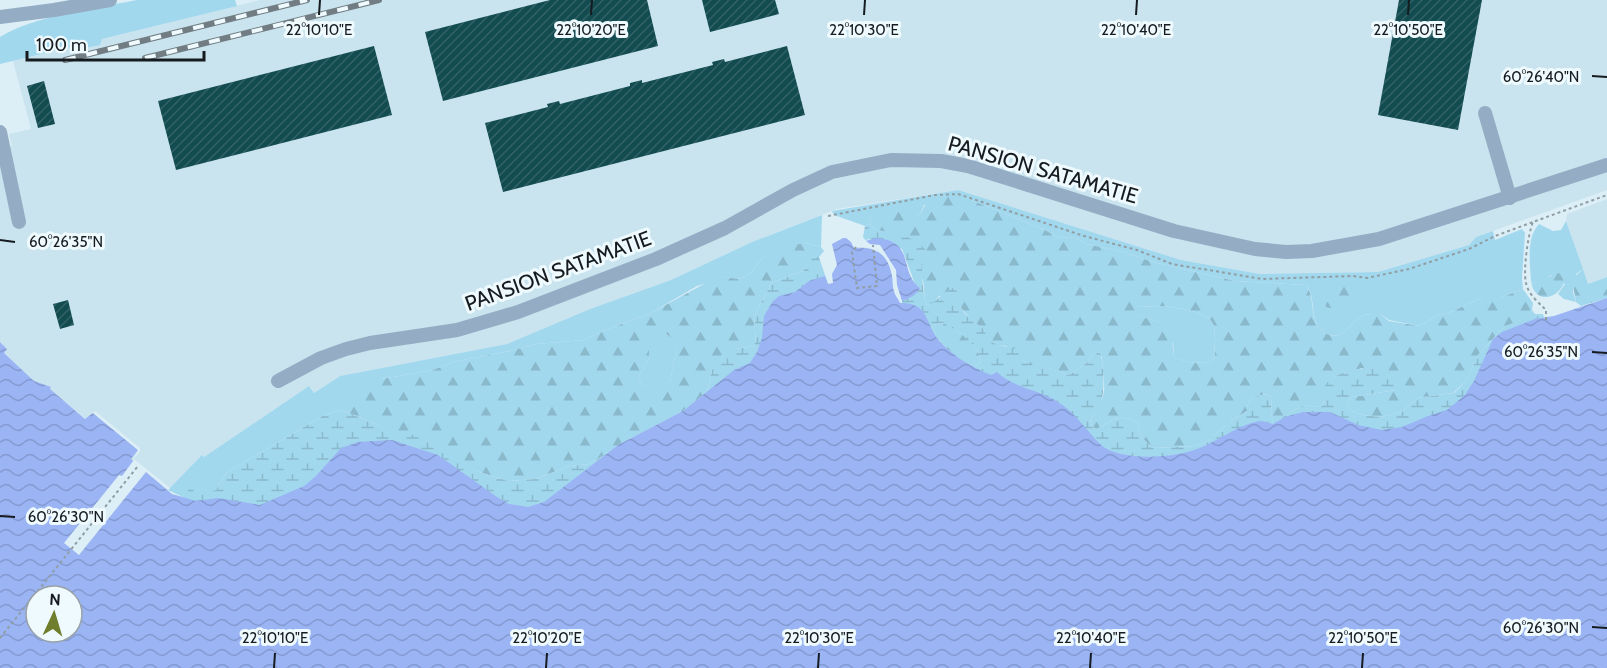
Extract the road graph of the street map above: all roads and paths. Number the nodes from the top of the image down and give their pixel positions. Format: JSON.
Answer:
{"nodes":[{"id":1,"x":110,"y":0,"type":"edge"},
{"id":2,"x":0,"y":17,"type":"edge"},
{"id":3,"x":1485,"y":113,"type":"dead end"},
{"id":4,"x":0,"y":132,"type":"edge"},
{"id":5,"x":1607,"y":165,"type":"edge"},
{"id":6,"x":1607,"y":195,"type":"edge"},
{"id":7,"x":1510,"y":198,"type":"junction"},
{"id":8,"x":828,"y":216,"type":"dead end"},
{"id":9,"x":19,"y":222,"type":"dead end"},
{"id":10,"x":1533,"y":222,"type":"junction"},
{"id":11,"x":873,"y":246,"type":"dead end"},
{"id":12,"x":856,"y":247,"type":"dead end"},
{"id":13,"x":1546,"y":320,"type":"dead end"},
{"id":14,"x":278,"y":381,"type":"dead end"},
{"id":15,"x":138,"y":466,"type":"dead end"},
{"id":16,"x":0,"y":638,"type":"edge"}],
"edges":[{"from":1,"to":2,"type":"street"},
{"from":3,"to":7,"type":"street"},
{"from":4,"to":9,"type":"street"},
{"from":5,"to":7,"type":"street","name":"PANSION SATAMATIE"},
{"from":6,"to":10,"type":"path"},
{"from":7,"to":14,"type":"street","name":"PANSION SATAMATIE"},
{"from":8,"to":10,"type":"path"},
{"from":10,"to":13,"type":"path"},
{"from":11,"to":12,"type":"path"},
{"from":15,"to":16,"type":"path"}]}
